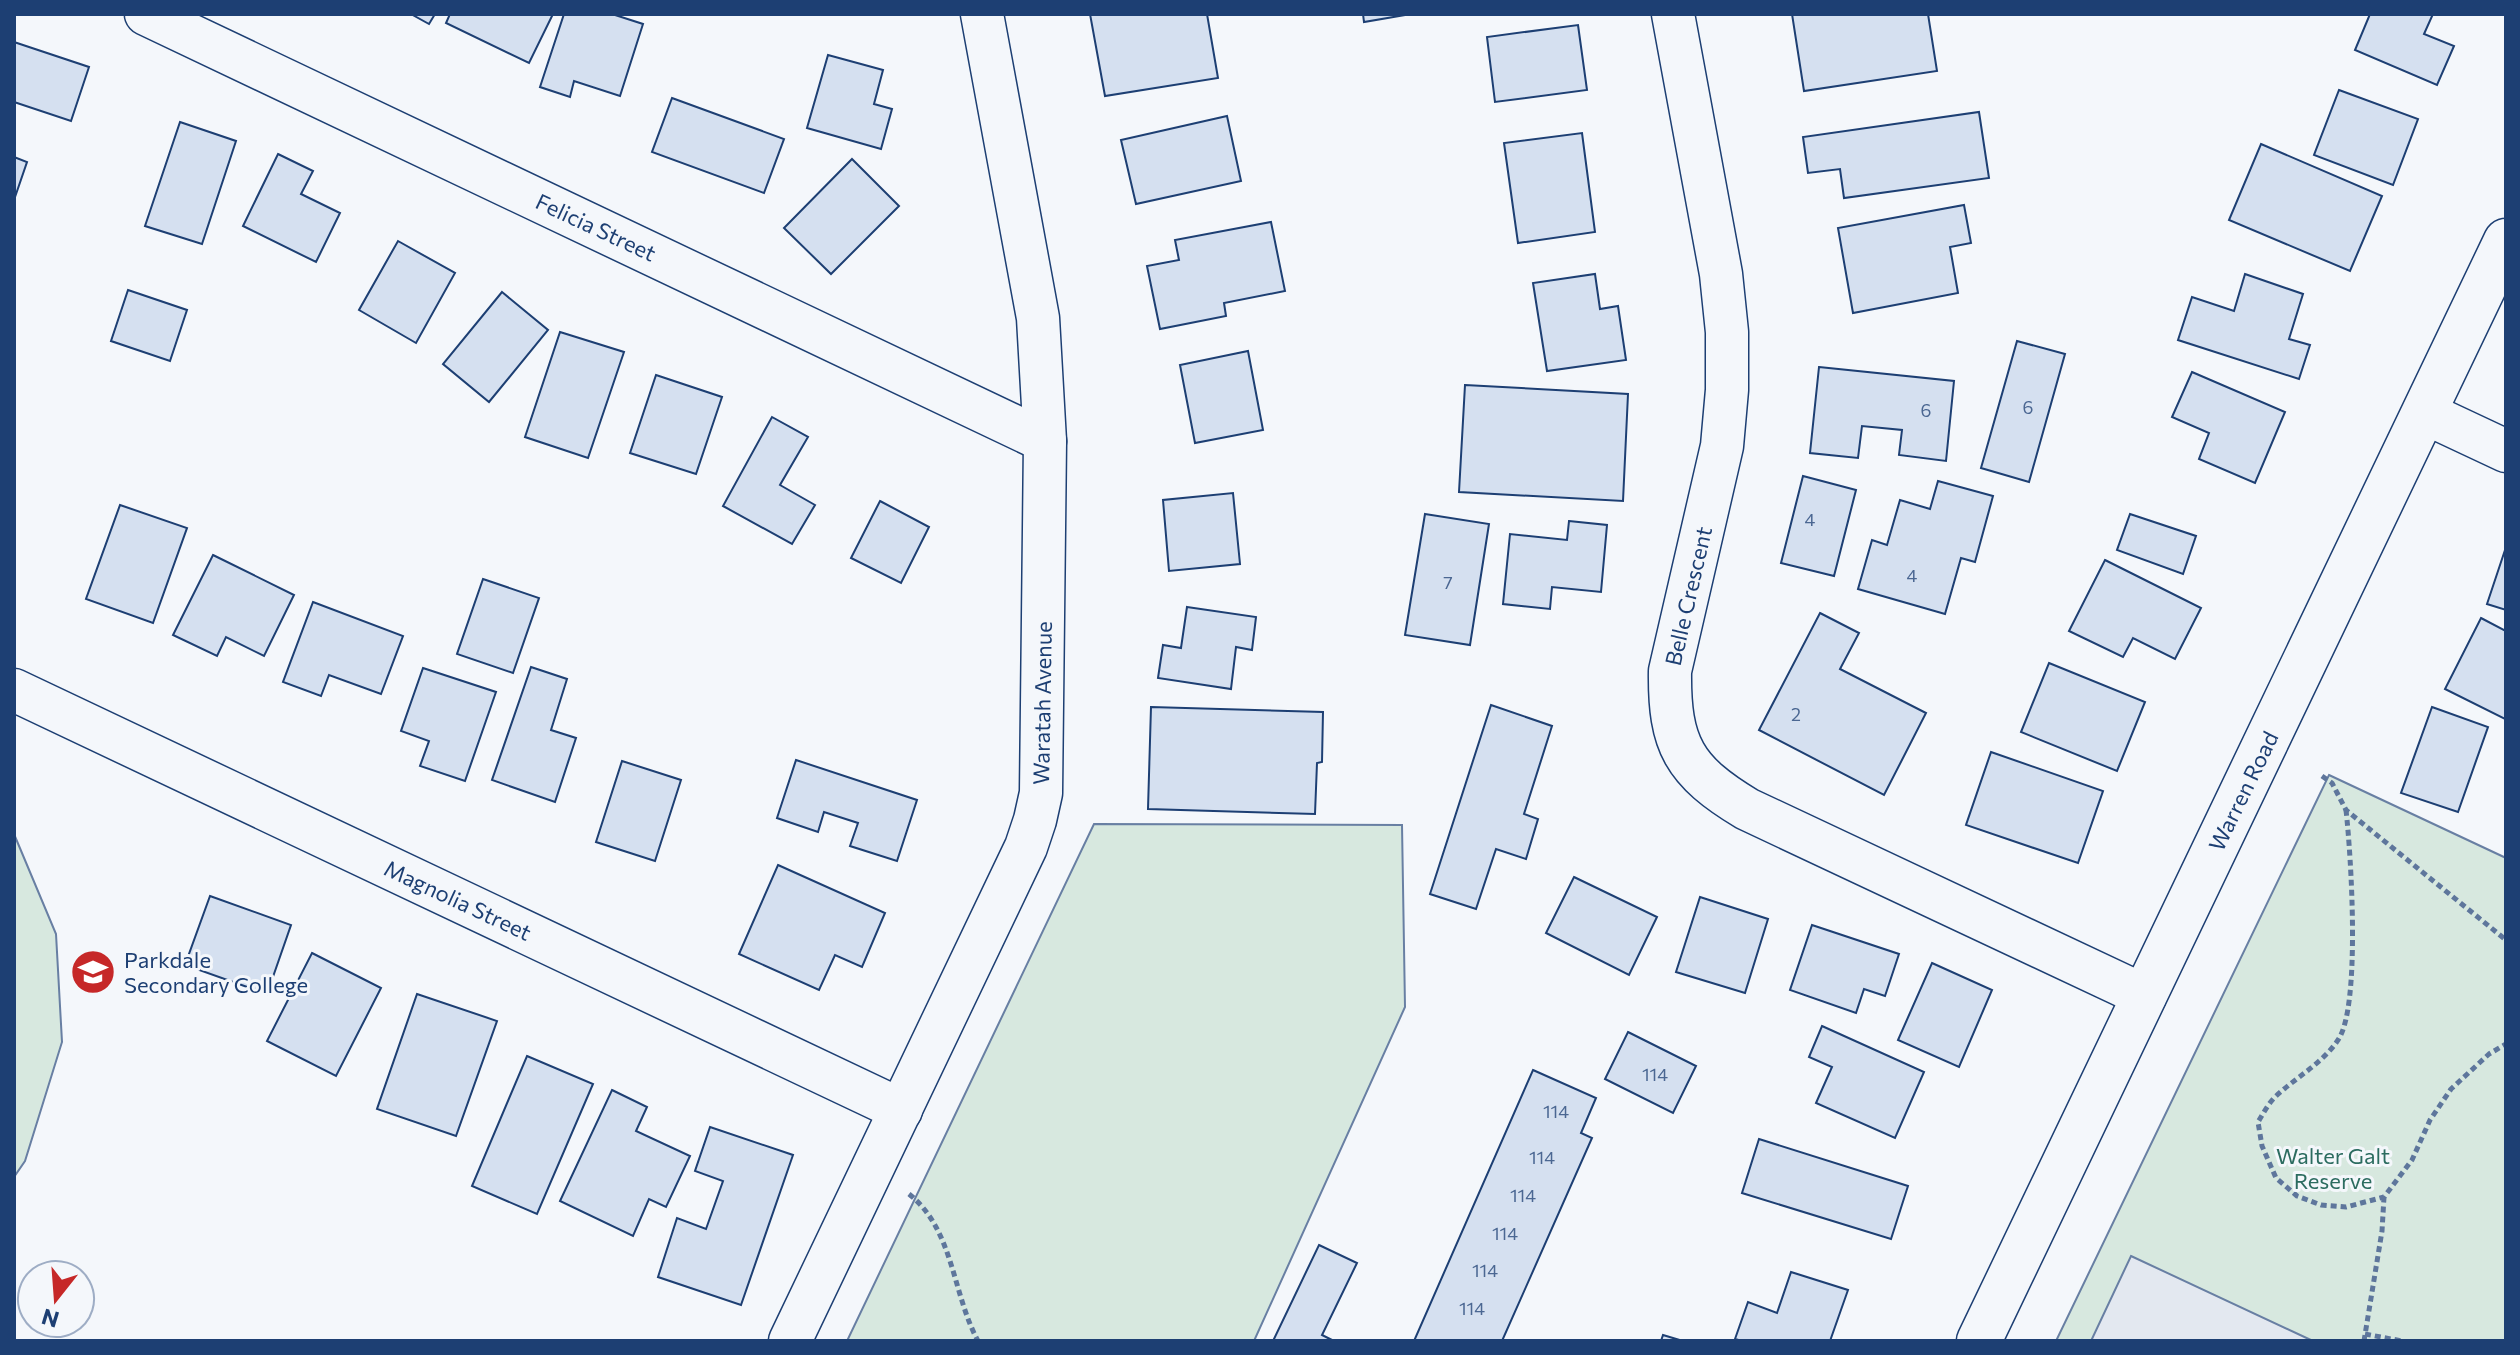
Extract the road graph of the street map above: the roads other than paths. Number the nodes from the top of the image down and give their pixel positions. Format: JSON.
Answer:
{"nodes":[{"id":1,"x":146,"y":14,"type":"edge"},
{"id":2,"x":982,"y":14,"type":"edge"},
{"id":3,"x":1673,"y":14,"type":"edge"},
{"id":4,"x":2506,"y":241,"type":"edge"},
{"id":5,"x":2425,"y":413,"type":"junction"},
{"id":6,"x":1045,"y":441,"type":"junction"},
{"id":7,"x":2506,"y":451,"type":"edge"},
{"id":8,"x":14,"y":690,"type":"edge"},
{"id":9,"x":2145,"y":996,"type":"junction"},
{"id":10,"x":901,"y":1110,"type":"junction"},
{"id":11,"x":790,"y":1341,"type":"edge"},
{"id":12,"x":1979,"y":1341,"type":"edge"}],
"edges":[{"from":1,"to":6,"type":"street","name":"Felicia Street"},
{"from":2,"to":6,"type":"street","name":"Waratah Avenue"},
{"from":3,"to":9,"type":"street","name":"Belle Crescent"},
{"from":4,"to":5,"type":"street","name":"Warren Road"},
{"from":5,"to":7,"type":"street"},
{"from":5,"to":9,"type":"street","name":"Warren Road"},
{"from":6,"to":10,"type":"street","name":"Waratah Avenue"},
{"from":8,"to":10,"type":"street","name":"Magnolia Street"},
{"from":9,"to":12,"type":"street","name":"Warren Road"},
{"from":10,"to":11,"type":"street","name":"Waratah Avenue"}]}
